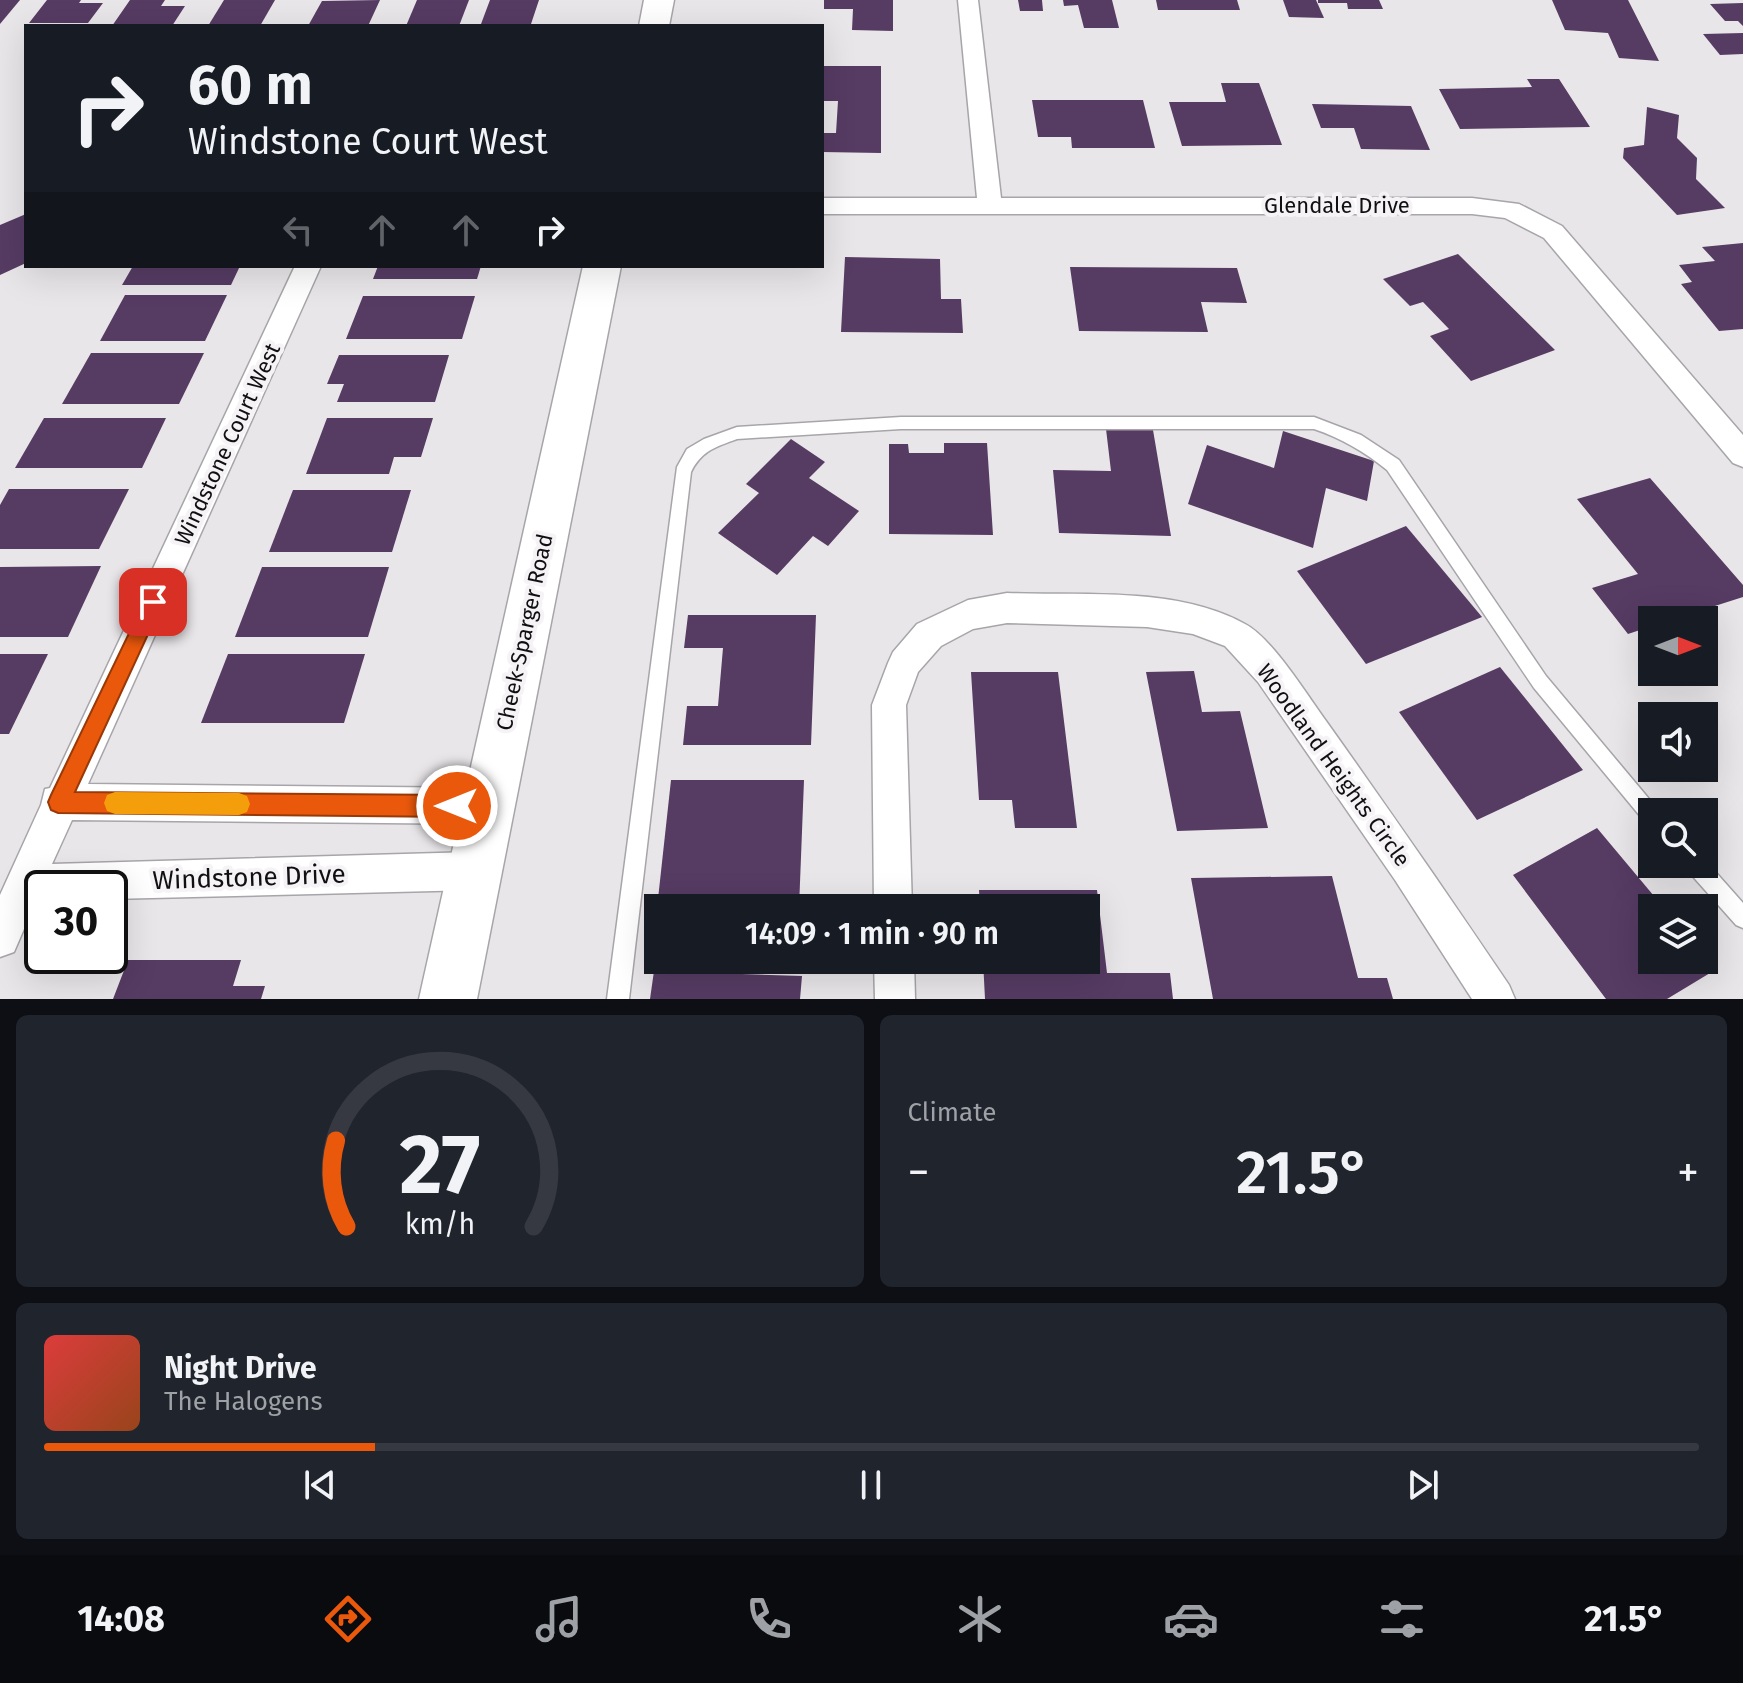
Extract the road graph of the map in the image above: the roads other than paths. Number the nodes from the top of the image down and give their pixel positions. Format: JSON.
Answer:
{"nodes":[{"id":1,"x":659,"y":0,"type":"edge"},
{"id":2,"x":968,"y":0,"type":"edge"},
{"id":3,"x":654,"y":24,"type":"edge"},
{"id":4,"x":990,"y":204,"type":"junction"},
{"id":5,"x":824,"y":206,"type":"edge"},
{"id":6,"x":307,"y":268,"type":"edge"},
{"id":7,"x":602,"y":268,"type":"edge"},
{"id":8,"x":1743,"y":455,"type":"edge"},
{"id":9,"x":1638,"y":798,"type":"edge"},
{"id":10,"x":58,"y":802,"type":"junction"},
{"id":11,"x":487,"y":806,"type":"junction"},
{"id":12,"x":29,"y":870,"type":"edge"},
{"id":13,"x":474,"y":871,"type":"junction"},
{"id":14,"x":1707,"y":878,"type":"edge"},
{"id":15,"x":128,"y":880,"type":"edge"},
{"id":16,"x":24,"y":883,"type":"edge"},
{"id":17,"x":893,"y":894,"type":"edge"},
{"id":18,"x":1743,"y":918,"type":"edge"},
{"id":19,"x":0,"y":938,"type":"edge"},
{"id":20,"x":894,"y":974,"type":"edge"},
{"id":21,"x":448,"y":999,"type":"edge"},
{"id":22,"x":618,"y":999,"type":"edge"},
{"id":23,"x":895,"y":999,"type":"edge"},
{"id":24,"x":1495,"y":999,"type":"edge"}],
"edges":[{"from":1,"to":3,"type":"main road"},
{"from":2,"to":4,"type":"street"},
{"from":4,"to":5,"type":"street","name":"Glendale Drive"},
{"from":4,"to":8,"type":"street","name":"Glendale Drive"},
{"from":6,"to":10,"type":"street","name":"Windstone Court West"},
{"from":7,"to":11,"type":"main road","name":"Cheek-Sparger Road"},
{"from":9,"to":22,"type":"lane"},
{"from":10,"to":11,"type":"street"},
{"from":10,"to":12,"type":"street","name":"Windstone Court West"},
{"from":11,"to":13,"type":"main road","name":"Cheek-Sparger Road"},
{"from":13,"to":15,"type":"street","name":"Windstone Drive"},
{"from":13,"to":21,"type":"main road","name":"Cheek-Sparger Road"},
{"from":14,"to":18,"type":"lane"},
{"from":16,"to":19,"type":"street","name":"Windstone Court West"},
{"from":17,"to":24,"type":"street","name":"Woodland Heights Circle"},
{"from":20,"to":23,"type":"street"}]}
